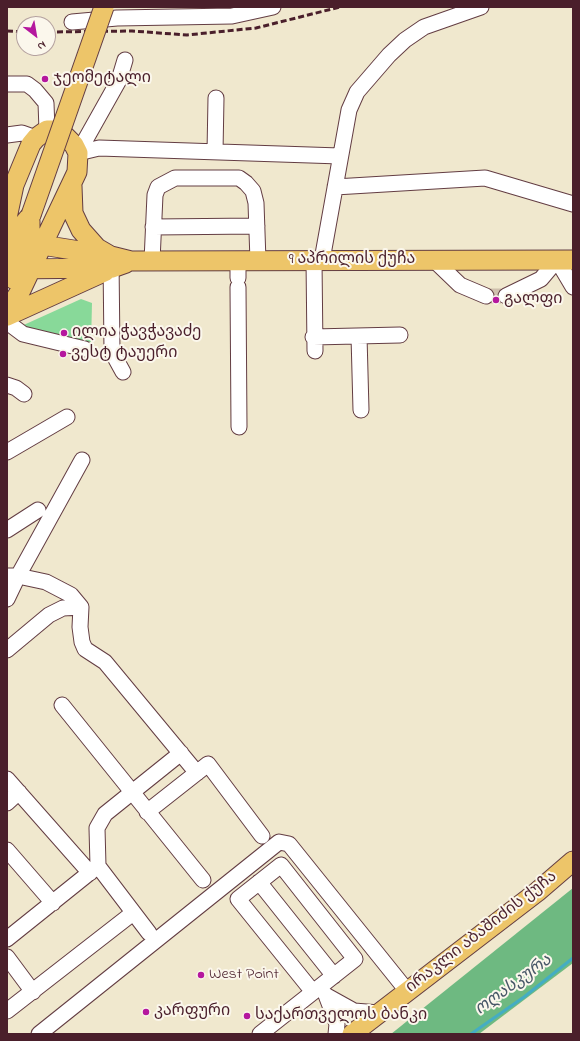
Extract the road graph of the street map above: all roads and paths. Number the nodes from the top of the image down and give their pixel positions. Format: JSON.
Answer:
{"nodes":[{"id":1,"x":104,"y":7,"type":"edge"},
{"id":2,"x":273,"y":7,"type":"edge"},
{"id":3,"x":481,"y":7,"type":"edge"},
{"id":4,"x":135,"y":13,"type":"edge"},
{"id":5,"x":72,"y":22,"type":"dead end"},
{"id":6,"x":125,"y":60,"type":"dead end"},
{"id":7,"x":7,"y":84,"type":"edge"},
{"id":8,"x":216,"y":98,"type":"dead end"},
{"id":9,"x":41,"y":134,"type":"junction"},
{"id":10,"x":7,"y":135,"type":"edge"},
{"id":11,"x":215,"y":152,"type":"junction"},
{"id":12,"x":78,"y":153,"type":"junction"},
{"id":13,"x":340,"y":156,"type":"junction"},
{"id":14,"x":72,"y":185,"type":"junction"},
{"id":15,"x":335,"y":187,"type":"junction"},
{"id":16,"x":10,"y":189,"type":"edge"},
{"id":17,"x":573,"y":204,"type":"edge"},
{"id":18,"x":153,"y":226,"type":"junction"},
{"id":19,"x":257,"y":226,"type":"junction"},
{"id":20,"x":22,"y":230,"type":"edge"},
{"id":21,"x":318,"y":260,"type":"junction"},
{"id":22,"x":434,"y":260,"type":"junction"},
{"id":23,"x":565,"y":260,"type":"edge"},
{"id":24,"x":152,"y":261,"type":"junction"},
{"id":25,"x":258,"y":261,"type":"junction"},
{"id":26,"x":111,"y":262,"type":"junction"},
{"id":27,"x":16,"y":265,"type":"edge"},
{"id":28,"x":238,"y":275,"type":"junction"},
{"id":29,"x":573,"y":287,"type":"edge"},
{"id":30,"x":7,"y":295,"type":"edge"},
{"id":31,"x":486,"y":296,"type":"tunnel mouth"},
{"id":32,"x":506,"y":296,"type":"tunnel mouth"},
{"id":33,"x":7,"y":311,"type":"edge"},
{"id":34,"x":7,"y":316,"type":"edge"},
{"id":35,"x":7,"y":322,"type":"edge"},
{"id":36,"x":400,"y":335,"type":"dead end"},
{"id":37,"x":360,"y":336,"type":"junction"},
{"id":38,"x":85,"y":349,"type":"dead end"},
{"id":39,"x":124,"y":372,"type":"dead end"},
{"id":40,"x":7,"y":385,"type":"edge"},
{"id":41,"x":24,"y":394,"type":"dead end"},
{"id":42,"x":361,"y":410,"type":"dead end"},
{"id":43,"x":67,"y":417,"type":"dead end"},
{"id":44,"x":239,"y":427,"type":"dead end"},
{"id":45,"x":7,"y":452,"type":"edge"},
{"id":46,"x":82,"y":460,"type":"dead end"},
{"id":47,"x":38,"y":510,"type":"dead end"},
{"id":48,"x":7,"y":530,"type":"edge"},
{"id":49,"x":12,"y":576,"type":"edge"},
{"id":50,"x":7,"y":599,"type":"edge"},
{"id":51,"x":81,"y":607,"type":"junction"},
{"id":52,"x":7,"y":650,"type":"edge"},
{"id":53,"x":62,"y":705,"type":"dead end"},
{"id":54,"x":181,"y":753,"type":"junction"},
{"id":55,"x":197,"y":773,"type":"junction"},
{"id":56,"x":7,"y":779,"type":"edge"},
{"id":57,"x":19,"y":792,"type":"junction"},
{"id":58,"x":132,"y":792,"type":"junction"},
{"id":59,"x":7,"y":803,"type":"edge"},
{"id":60,"x":148,"y":812,"type":"junction"},
{"id":61,"x":262,"y":836,"type":"dead end"},
{"id":62,"x":7,"y":850,"type":"edge"},
{"id":63,"x":573,"y":861,"type":"edge"},
{"id":64,"x":94,"y":870,"type":"junction"},
{"id":65,"x":203,"y":880,"type":"dead end"},
{"id":66,"x":259,"y":882,"type":"junction"},
{"id":67,"x":53,"y":903,"type":"junction"},
{"id":68,"x":134,"y":913,"type":"junction"},
{"id":69,"x":149,"y":933,"type":"dead end"},
{"id":70,"x":7,"y":939,"type":"edge"},
{"id":71,"x":7,"y":957,"type":"edge"},
{"id":72,"x":334,"y":976,"type":"junction"},
{"id":73,"x":33,"y":992,"type":"junction"},
{"id":74,"x":320,"y":992,"type":"junction"},
{"id":75,"x":408,"y":992,"type":"junction"},
{"id":76,"x":7,"y":1011,"type":"edge"},
{"id":77,"x":379,"y":1013,"type":"junction"},
{"id":78,"x":39,"y":1034,"type":"edge"},
{"id":79,"x":260,"y":1034,"type":"edge"},
{"id":80,"x":336,"y":1034,"type":"edge"},
{"id":81,"x":352,"y":1034,"type":"edge"}],
"edges":[{"from":1,"to":20,"type":"main road","bridge":true},
{"from":2,"to":4,"type":"street"},
{"from":3,"to":13,"type":"street"},
{"from":4,"to":5,"type":"street"},
{"from":6,"to":12,"type":"street"},
{"from":7,"to":9,"type":"street"},
{"from":8,"to":11,"type":"street"},
{"from":9,"to":10,"type":"street"},
{"from":9,"to":12,"type":"main road"},
{"from":9,"to":16,"type":"main road"},
{"from":11,"to":12,"type":"street"},
{"from":11,"to":13,"type":"street"},
{"from":12,"to":14,"type":"main road"},
{"from":13,"to":15,"type":"street"},
{"from":14,"to":20,"type":"main road"},
{"from":14,"to":26,"type":"main road"},
{"from":15,"to":17,"type":"street"},
{"from":15,"to":21,"type":"street"},
{"from":16,"to":20,"type":"main road"},
{"from":18,"to":19,"type":"street"},
{"from":18,"to":19,"type":"street"},
{"from":18,"to":24,"type":"street"},
{"from":19,"to":25,"type":"street"},
{"from":20,"to":26,"type":"main road"},
{"from":20,"to":27,"type":"main road"},
{"from":20,"to":27,"type":"main road"},
{"from":21,"to":22,"type":"main road","name":"9 აპრილის ქუჩა"},
{"from":21,"to":25,"type":"main road","name":"9 აპრილის ქუჩა"},
{"from":21,"to":37,"type":"street"},
{"from":22,"to":23,"type":"main road","name":"9 აპრილის ქუჩა"},
{"from":22,"to":31,"type":"street"},
{"from":23,"to":29,"type":"street"},
{"from":23,"to":32,"type":"street"},
{"from":24,"to":26,"type":"main road","name":"9 აპრილის ქუჩა"},
{"from":24,"to":28,"type":"main road","name":"9 აპრილის ქუჩა"},
{"from":25,"to":28,"type":"main road","name":"9 აპრილის ქუჩა"},
{"from":26,"to":27,"type":"main road"},
{"from":26,"to":34,"type":"main road"},
{"from":26,"to":39,"type":"street"},
{"from":27,"to":30,"type":"main road"},
{"from":27,"to":33,"type":"main road"},
{"from":28,"to":44,"type":"street"},
{"from":35,"to":38,"type":"street"},
{"from":36,"to":37,"type":"street"},
{"from":37,"to":42,"type":"street"},
{"from":40,"to":41,"type":"street"},
{"from":43,"to":45,"type":"street"},
{"from":46,"to":49,"type":"street"},
{"from":47,"to":48,"type":"street"},
{"from":49,"to":50,"type":"street"},
{"from":49,"to":51,"type":"street"},
{"from":51,"to":52,"type":"street"},
{"from":51,"to":54,"type":"street"},
{"from":53,"to":58,"type":"street"},
{"from":54,"to":55,"type":"street"},
{"from":54,"to":58,"type":"street"},
{"from":55,"to":60,"type":"street"},
{"from":55,"to":61,"type":"street"},
{"from":56,"to":57,"type":"street"},
{"from":57,"to":59,"type":"street"},
{"from":57,"to":64,"type":"street"},
{"from":58,"to":60,"type":"street"},
{"from":58,"to":64,"type":"street"},
{"from":60,"to":65,"type":"street"},
{"from":62,"to":67,"type":"street"},
{"from":63,"to":75,"type":"main road","name":"ირაკლი აბაშიძის ქუჩა"},
{"from":64,"to":67,"type":"street"},
{"from":64,"to":68,"type":"street"},
{"from":66,"to":72,"type":"street"},
{"from":66,"to":72,"type":"street"},
{"from":66,"to":74,"type":"street"},
{"from":67,"to":70,"type":"street"},
{"from":68,"to":69,"type":"street"},
{"from":68,"to":73,"type":"street"},
{"from":71,"to":73,"type":"street"},
{"from":72,"to":74,"type":"street"},
{"from":73,"to":76,"type":"street"},
{"from":74,"to":77,"type":"street"},
{"from":74,"to":79,"type":"street"},
{"from":74,"to":80,"type":"street"},
{"from":75,"to":77,"type":"main road","name":"ირაკლი აბაშიძის ქუჩა"},
{"from":75,"to":78,"type":"street"},
{"from":77,"to":81,"type":"main road","name":"ირაკლი აბაშიძის ქუჩა"}]}
